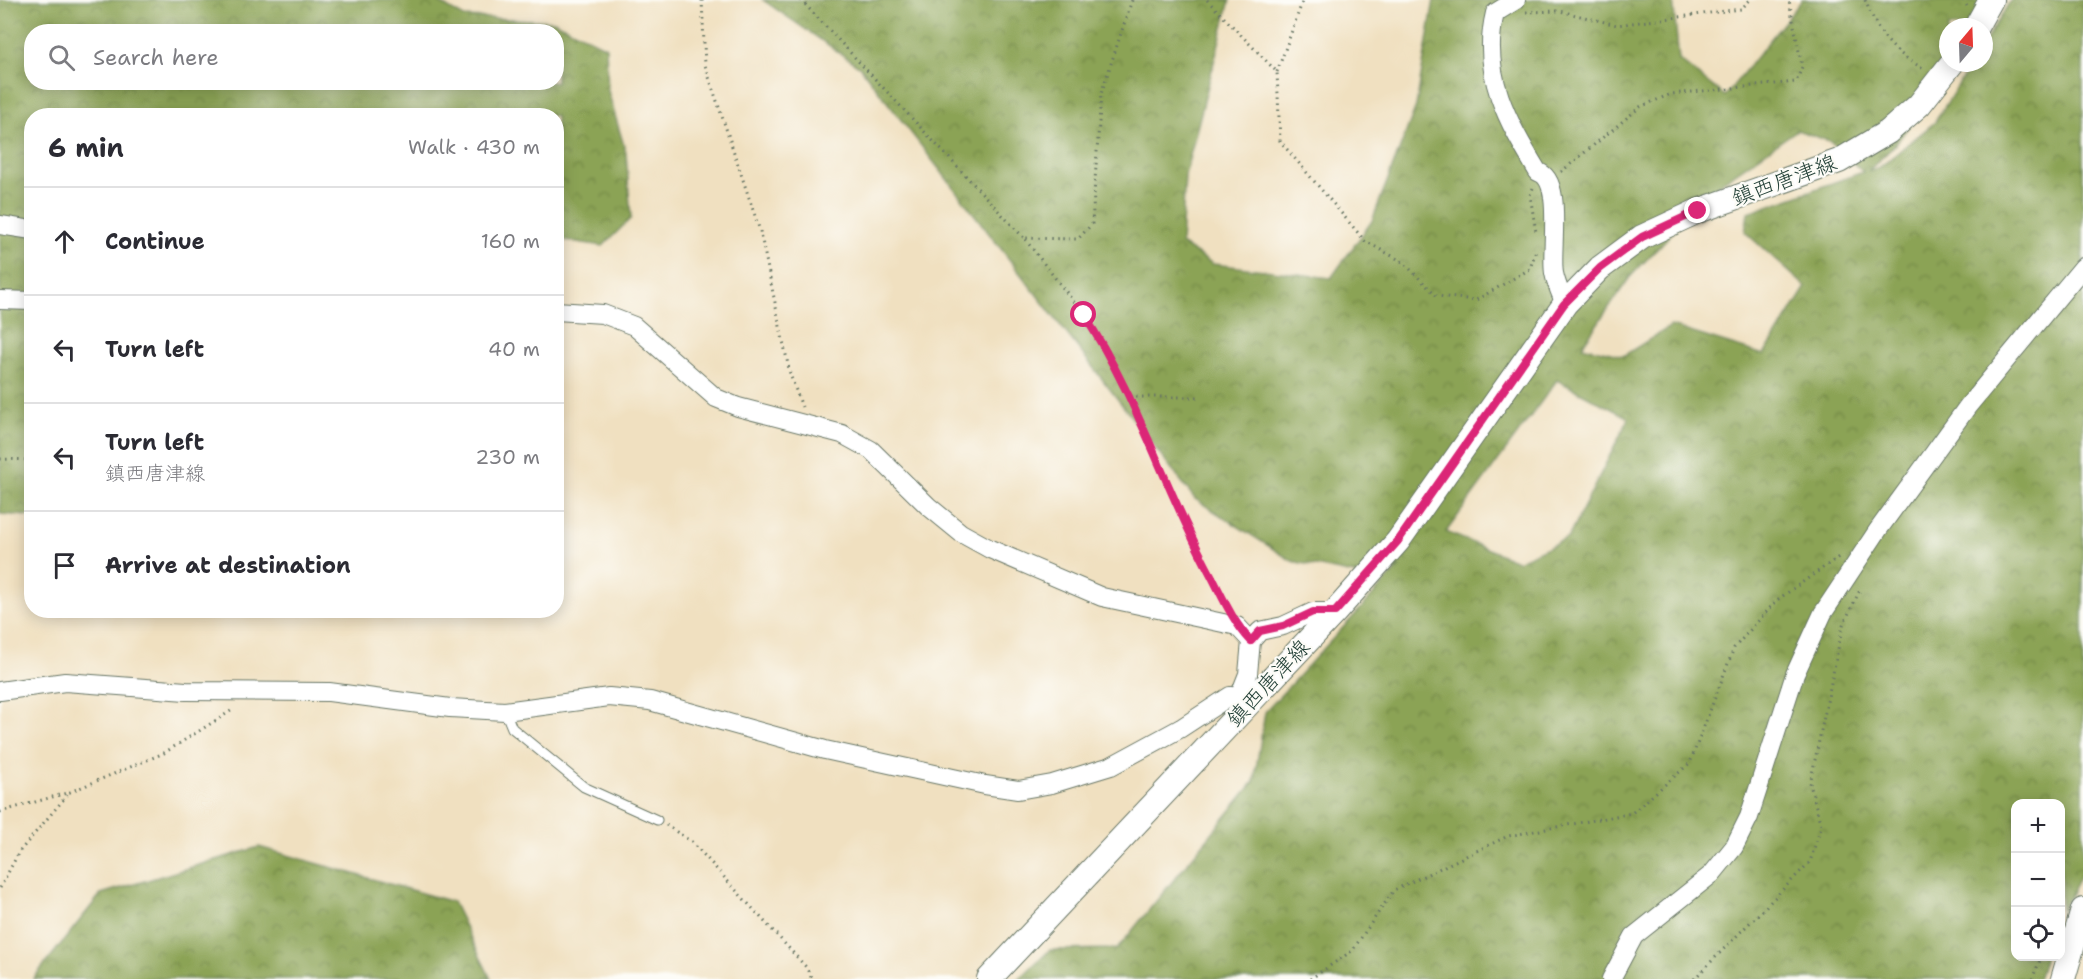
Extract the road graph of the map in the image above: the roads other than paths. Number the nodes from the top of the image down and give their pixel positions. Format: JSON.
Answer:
{"nodes":[{"id":1,"x":1516,"y":0,"type":"edge"},
{"id":2,"x":1991,"y":0,"type":"edge"},
{"id":3,"x":1981,"y":18,"type":"edge"},
{"id":4,"x":1945,"y":72,"type":"edge"},
{"id":5,"x":0,"y":225,"type":"edge"},
{"id":6,"x":24,"y":229,"type":"edge"},
{"id":7,"x":2083,"y":267,"type":"edge"},
{"id":8,"x":0,"y":300,"type":"edge"},
{"id":9,"x":24,"y":301,"type":"edge"},
{"id":10,"x":1564,"y":304,"type":"junction"},
{"id":11,"x":564,"y":312,"type":"edge"},
{"id":12,"x":1335,"y":612,"type":"junction"},
{"id":13,"x":1251,"y":641,"type":"junction"},
{"id":14,"x":0,"y":692,"type":"edge"},
{"id":15,"x":1243,"y":701,"type":"junction"},
{"id":16,"x":505,"y":711,"type":"junction"},
{"id":17,"x":657,"y":820,"type":"road end"},
{"id":18,"x":2083,"y":910,"type":"edge"},
{"id":19,"x":988,"y":979,"type":"edge"},
{"id":20,"x":1611,"y":979,"type":"edge"},
{"id":21,"x":2063,"y":979,"type":"edge"}],
"edges":[{"from":1,"to":10,"type":"street"},
{"from":2,"to":3,"type":"main road"},
{"from":4,"to":10,"type":"main road","name":"鎮西唐津線"},
{"from":5,"to":6,"type":"street"},
{"from":7,"to":20,"type":"street"},
{"from":8,"to":9,"type":"street"},
{"from":10,"to":12,"type":"main road","name":"鎮西唐津線"},
{"from":11,"to":13,"type":"street"},
{"from":12,"to":13,"type":"street"},
{"from":12,"to":15,"type":"main road","name":"鎮西唐津線"},
{"from":13,"to":15,"type":"street"},
{"from":14,"to":16,"type":"street"},
{"from":15,"to":16,"type":"street"},
{"from":15,"to":19,"type":"main road","name":"鎮西唐津線"},
{"from":16,"to":17,"type":"lane"},
{"from":18,"to":21,"type":"main road"}]}
